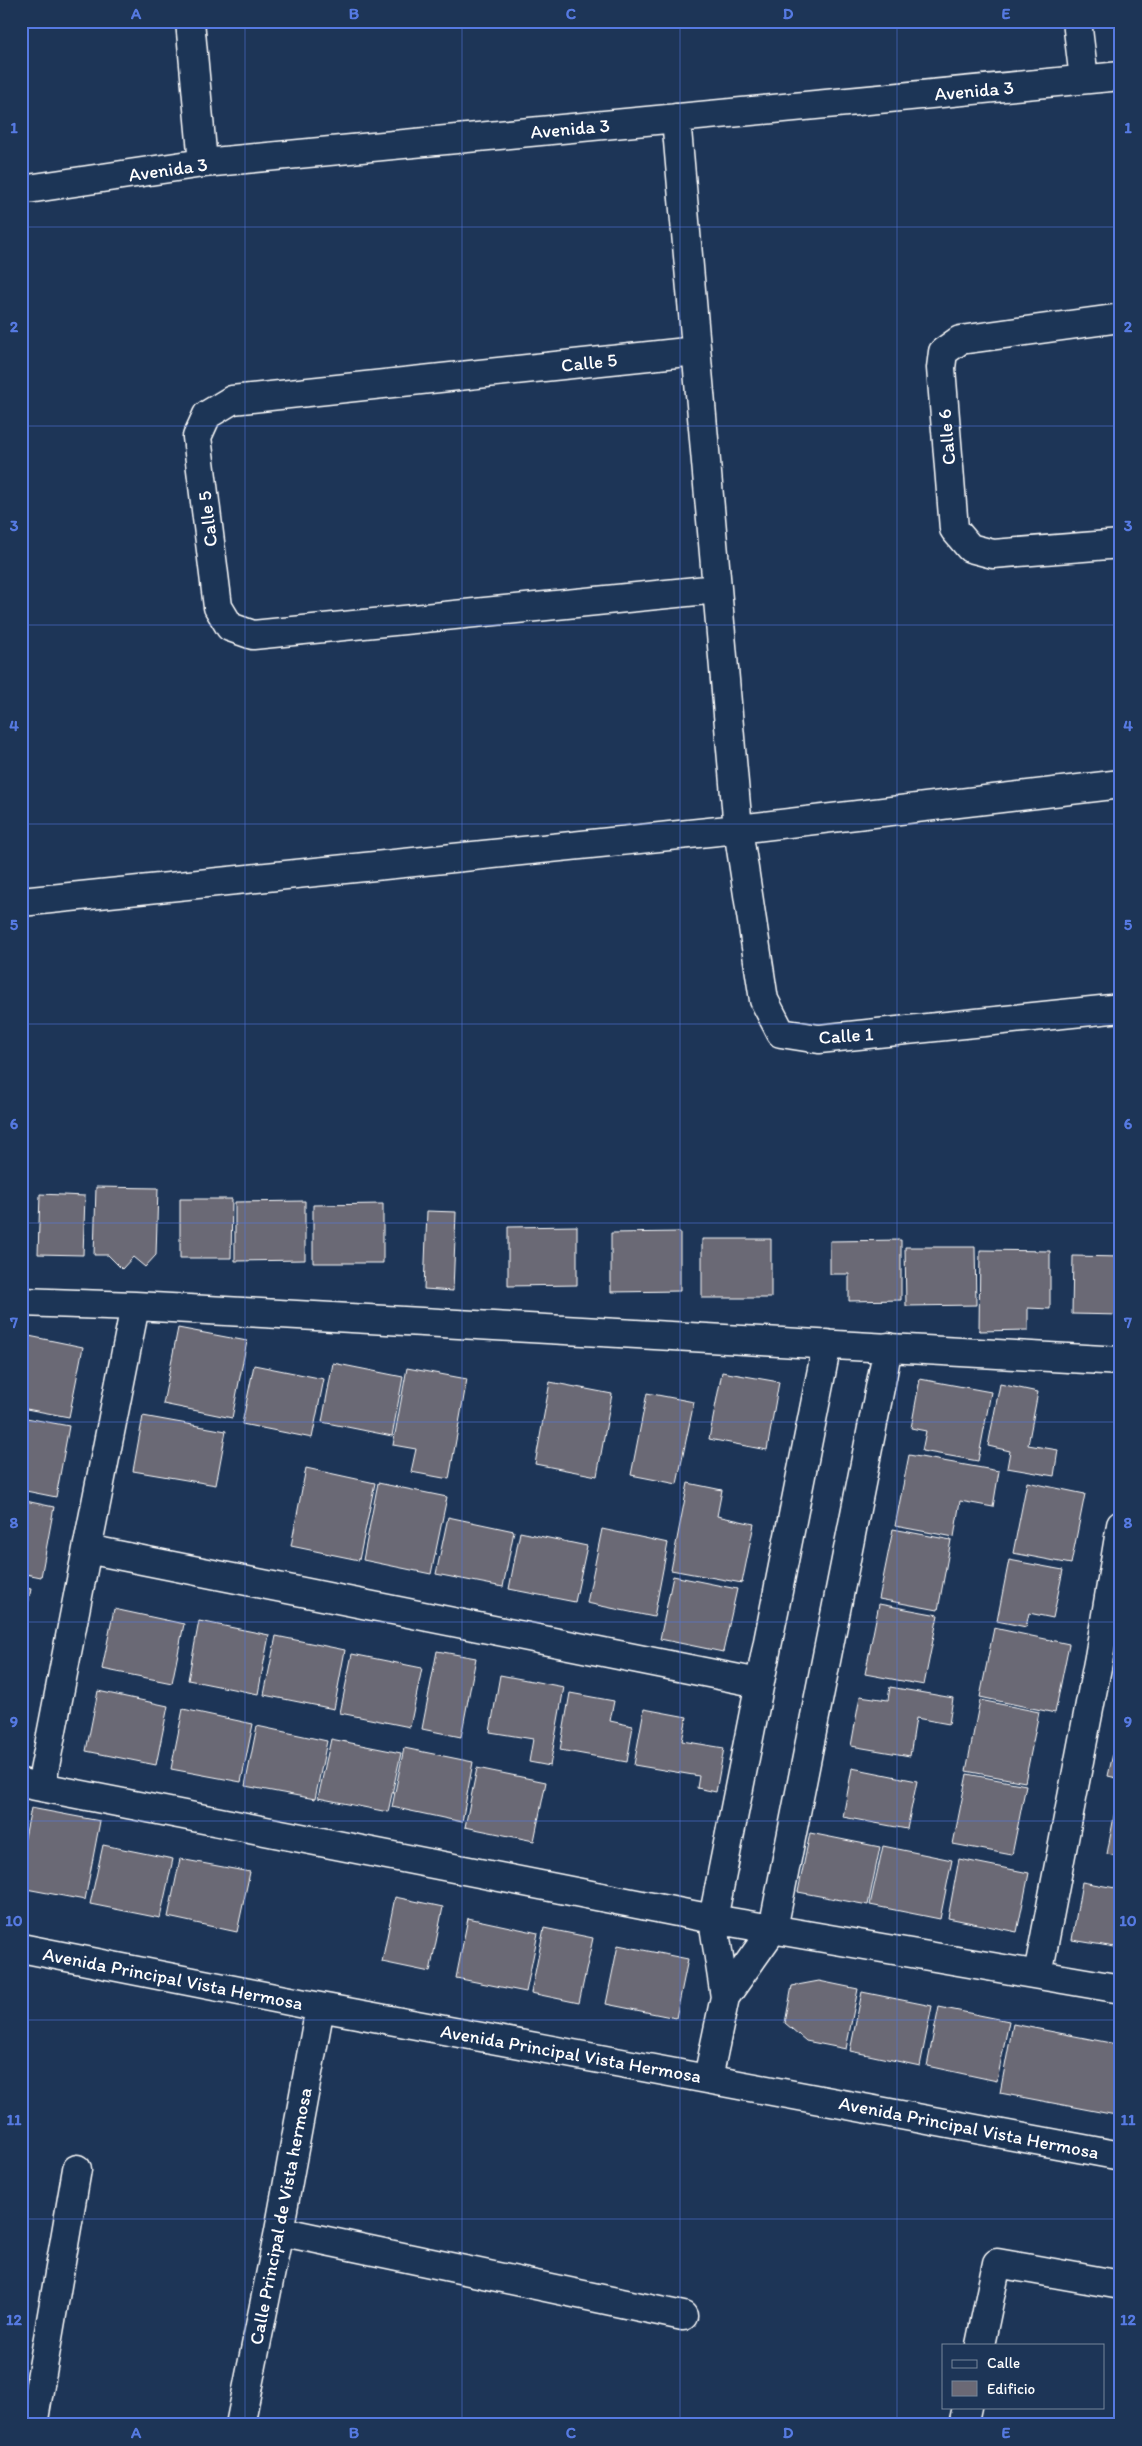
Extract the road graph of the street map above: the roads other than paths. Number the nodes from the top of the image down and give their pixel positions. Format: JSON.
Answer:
{"nodes":[{"id":1,"x":190,"y":21,"type":"edge"},
{"id":2,"x":1077,"y":21,"type":"edge"},
{"id":3,"x":1121,"y":76,"type":"edge"},
{"id":4,"x":1084,"y":79,"type":"junction"},
{"id":5,"x":676,"y":118,"type":"junction"},
{"id":6,"x":203,"y":163,"type":"junction"},
{"id":7,"x":21,"y":190,"type":"edge"},
{"id":8,"x":1121,"y":318,"type":"edge"},
{"id":9,"x":696,"y":351,"type":"junction"},
{"id":10,"x":1121,"y":544,"type":"edge"},
{"id":11,"x":717,"y":589,"type":"junction"},
{"id":12,"x":1121,"y":784,"type":"edge"},
{"id":13,"x":738,"y":829,"type":"junction"},
{"id":14,"x":21,"y":902,"type":"edge"},
{"id":15,"x":1121,"y":1008,"type":"edge"},
{"id":16,"x":21,"y":1302,"type":"edge"},
{"id":17,"x":135,"y":1306,"type":"junction"},
{"id":18,"x":826,"y":1344,"type":"junction"},
{"id":19,"x":888,"y":1348,"type":"junction"},
{"id":20,"x":1121,"y":1361,"type":"edge"},
{"id":21,"x":1121,"y":1525,"type":"edge"},
{"id":22,"x":88,"y":1549,"type":"junction"},
{"id":23,"x":759,"y":1683,"type":"junction"},
{"id":24,"x":31,"y":1785,"type":"edge"},
{"id":25,"x":713,"y":1919,"type":"junction"},
{"id":26,"x":773,"y":1929,"type":"junction"},
{"id":27,"x":21,"y":1948,"type":"edge"},
{"id":28,"x":1038,"y":1974,"type":"junction"},
{"id":29,"x":1121,"y":1990,"type":"edge"},
{"id":30,"x":725,"y":1997,"type":"junction"},
{"id":31,"x":320,"y":2007,"type":"junction"},
{"id":32,"x":708,"y":2078,"type":"junction"},
{"id":33,"x":1121,"y":2156,"type":"edge"},
{"id":34,"x":77,"y":2169,"type":"dead end"},
{"id":35,"x":279,"y":2231,"type":"junction"},
{"id":36,"x":1121,"y":2285,"type":"edge"},
{"id":37,"x":683,"y":2316,"type":"dead end"},
{"id":38,"x":980,"y":2344,"type":"edge"},
{"id":39,"x":967,"y":2408,"type":"edge"},
{"id":40,"x":33,"y":2425,"type":"edge"},
{"id":41,"x":240,"y":2425,"type":"edge"},
{"id":42,"x":964,"y":2425,"type":"edge"}],
"edges":[{"from":1,"to":6,"type":"street"},
{"from":2,"to":4,"type":"street"},
{"from":3,"to":4,"type":"street","name":"Avenida 3"},
{"from":4,"to":5,"type":"street","name":"Avenida 3"},
{"from":5,"to":6,"type":"street","name":"Avenida 3"},
{"from":5,"to":9,"type":"street"},
{"from":6,"to":7,"type":"street","name":"Avenida 3"},
{"from":8,"to":10,"type":"street","name":"Calle 6"},
{"from":9,"to":11,"type":"street"},
{"from":9,"to":11,"type":"street","name":"Calle 5"},
{"from":11,"to":13,"type":"street"},
{"from":12,"to":13,"type":"street"},
{"from":13,"to":14,"type":"street"},
{"from":13,"to":15,"type":"street","name":"Calle 1"},
{"from":16,"to":17,"type":"street"},
{"from":17,"to":18,"type":"street"},
{"from":17,"to":22,"type":"street"},
{"from":18,"to":19,"type":"street"},
{"from":18,"to":23,"type":"street"},
{"from":19,"to":20,"type":"street"},
{"from":19,"to":26,"type":"street"},
{"from":21,"to":28,"type":"street"},
{"from":22,"to":23,"type":"street"},
{"from":22,"to":24,"type":"street"},
{"from":23,"to":25,"type":"street"},
{"from":24,"to":25,"type":"street"},
{"from":25,"to":26,"type":"street"},
{"from":25,"to":30,"type":"street"},
{"from":26,"to":28,"type":"street"},
{"from":26,"to":30,"type":"street"},
{"from":27,"to":31,"type":"street","name":"Avenida Principal Vista Hermosa"},
{"from":28,"to":29,"type":"street"},
{"from":30,"to":32,"type":"street"},
{"from":31,"to":32,"type":"street","name":"Avenida Principal Vista Hermosa"},
{"from":31,"to":35,"type":"street","name":"Calle Principal de Vista hermosa"},
{"from":32,"to":33,"type":"street","name":"Avenida Principal Vista Hermosa"},
{"from":34,"to":40,"type":"street"},
{"from":35,"to":37,"type":"street"},
{"from":35,"to":41,"type":"street","name":"Calle Principal de Vista hermosa"},
{"from":36,"to":38,"type":"street"},
{"from":39,"to":42,"type":"street"}]}
